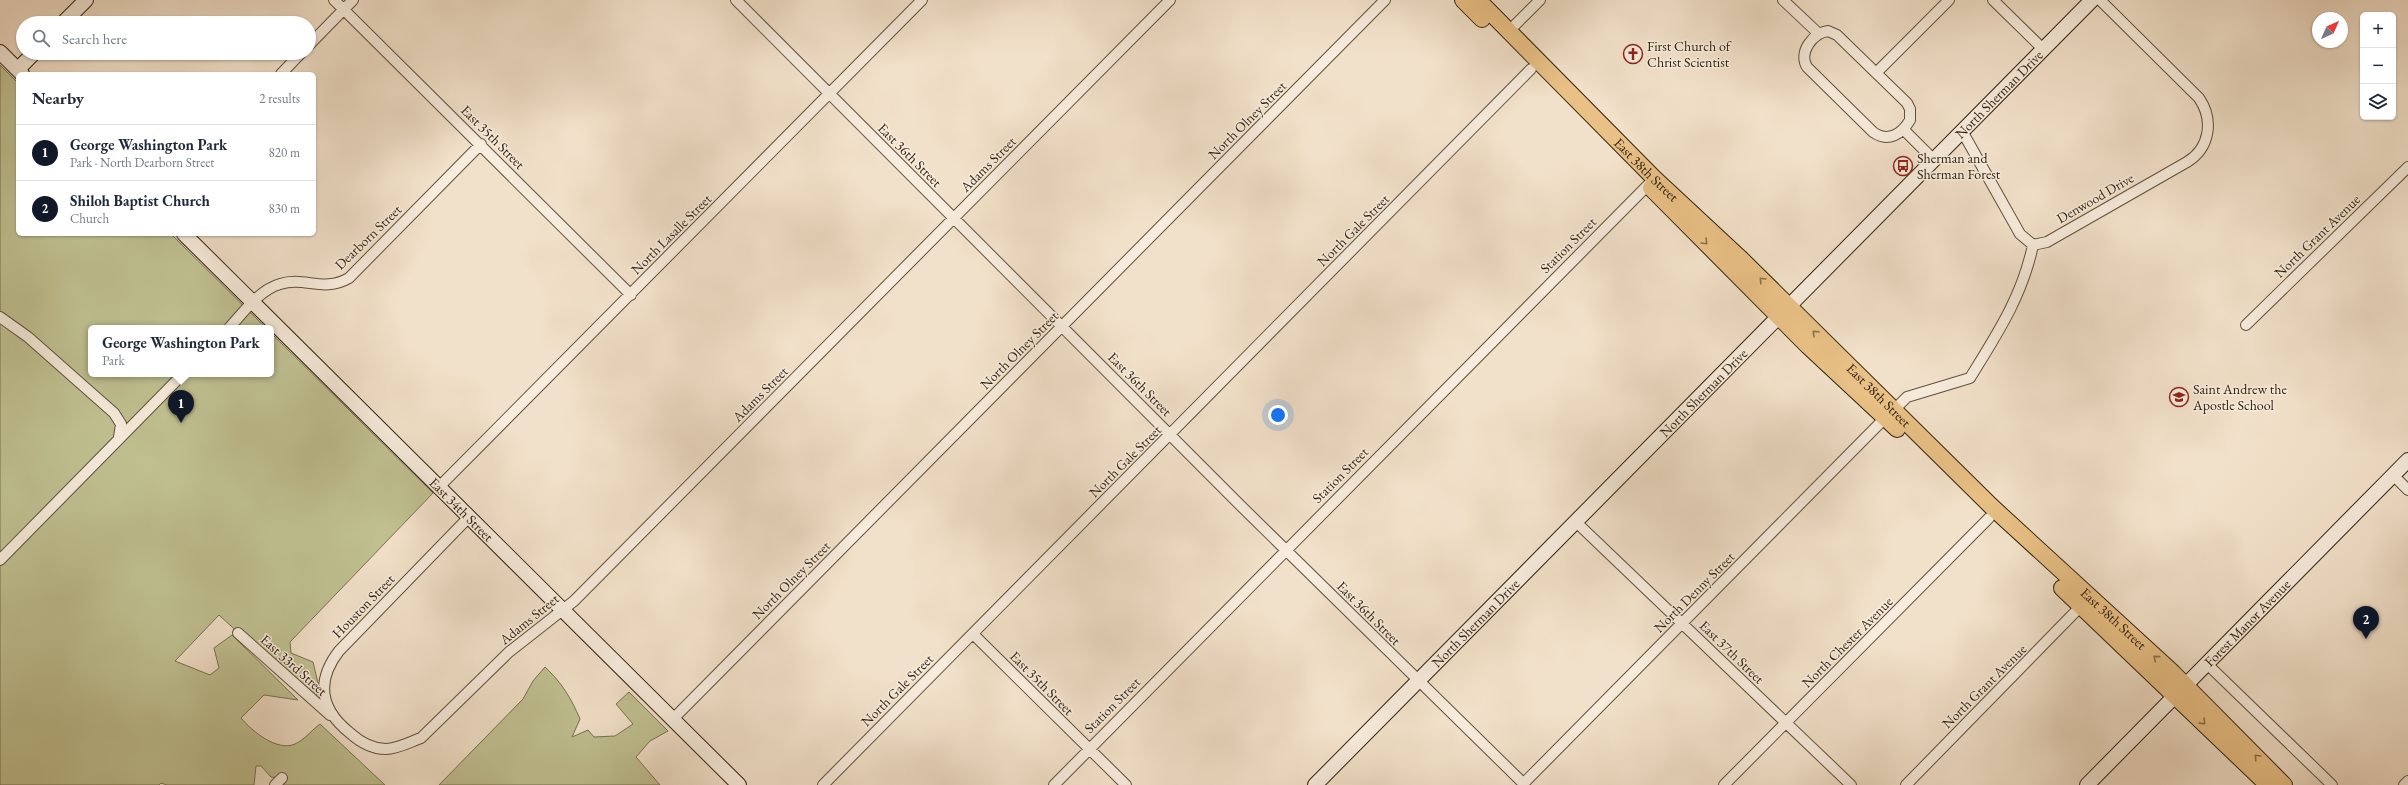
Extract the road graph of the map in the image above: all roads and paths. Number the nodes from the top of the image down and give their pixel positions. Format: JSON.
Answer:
{"nodes":[{"id":1,"x":86,"y":0,"type":"edge"},
{"id":2,"x":334,"y":0,"type":"edge"},
{"id":3,"x":353,"y":0,"type":"edge"},
{"id":4,"x":736,"y":0,"type":"edge"},
{"id":5,"x":922,"y":0,"type":"edge"},
{"id":6,"x":1170,"y":0,"type":"edge"},
{"id":7,"x":1385,"y":0,"type":"edge"},
{"id":8,"x":1463,"y":0,"type":"edge"},
{"id":9,"x":1478,"y":0,"type":"edge"},
{"id":10,"x":1540,"y":0,"type":"edge"},
{"id":11,"x":1783,"y":0,"type":"edge"},
{"id":12,"x":1948,"y":0,"type":"edge"},
{"id":13,"x":1993,"y":0,"type":"edge"},
{"id":14,"x":2092,"y":0,"type":"edge"},
{"id":15,"x":2100,"y":0,"type":"edge"},
{"id":16,"x":344,"y":10,"type":"junction"},
{"id":17,"x":70,"y":16,"type":"edge"},
{"id":18,"x":1508,"y":32,"type":"junction"},
{"id":19,"x":1819,"y":34,"type":"junction"},
{"id":20,"x":316,"y":38,"type":"edge"},
{"id":21,"x":2043,"y":49,"type":"junction"},
{"id":22,"x":0,"y":52,"type":"edge"},
{"id":23,"x":29,"y":60,"type":"edge"},
{"id":24,"x":294,"y":60,"type":"edge"},
{"id":25,"x":1531,"y":69,"type":"junction"},
{"id":26,"x":20,"y":72,"type":"edge"},
{"id":27,"x":283,"y":72,"type":"edge"},
{"id":28,"x":1876,"y":73,"type":"junction"},
{"id":29,"x":830,"y":94,"type":"junction"},
{"id":30,"x":1903,"y":129,"type":"junction"},
{"id":31,"x":1962,"y":131,"type":"junction"},
{"id":32,"x":481,"y":144,"type":"junction"},
{"id":33,"x":1934,"y":160,"type":"junction"},
{"id":34,"x":2408,"y":167,"type":"edge"},
{"id":35,"x":1648,"y":185,"type":"junction"},
{"id":36,"x":953,"y":218,"type":"junction"},
{"id":37,"x":186,"y":236,"type":"edge"},
{"id":38,"x":2033,"y":245,"type":"junction"},
{"id":39,"x":631,"y":294,"type":"junction"},
{"id":40,"x":254,"y":303,"type":"junction"},
{"id":41,"x":1784,"y":313,"type":"junction"},
{"id":42,"x":0,"y":317,"type":"edge"},
{"id":43,"x":231,"y":325,"type":"edge"},
{"id":44,"x":2246,"y":325,"type":"dead end"},
{"id":45,"x":1063,"y":326,"type":"junction"},
{"id":46,"x":180,"y":377,"type":"edge"},
{"id":47,"x":1889,"y":414,"type":"junction"},
{"id":48,"x":1171,"y":435,"type":"junction"},
{"id":49,"x":119,"y":437,"type":"junction"},
{"id":50,"x":2408,"y":460,"type":"edge"},
{"id":51,"x":2393,"y":475,"type":"junction"},
{"id":52,"x":439,"y":487,"type":"junction"},
{"id":53,"x":2408,"y":490,"type":"edge"},
{"id":54,"x":469,"y":517,"type":"junction"},
{"id":55,"x":1989,"y":518,"type":"junction"},
{"id":56,"x":1576,"y":522,"type":"junction"},
{"id":57,"x":1286,"y":549,"type":"junction"},
{"id":58,"x":0,"y":560,"type":"edge"},
{"id":59,"x":2081,"y":606,"type":"junction"},
{"id":60,"x":563,"y":610,"type":"junction"},
{"id":61,"x":1682,"y":623,"type":"junction"},
{"id":62,"x":238,"y":633,"type":"dead end"},
{"id":63,"x":973,"y":634,"type":"junction"},
{"id":64,"x":2206,"y":663,"type":"junction"},
{"id":65,"x":1418,"y":681,"type":"junction"},
{"id":66,"x":2180,"y":690,"type":"junction"},
{"id":67,"x":333,"y":718,"type":"junction"},
{"id":68,"x":673,"y":719,"type":"junction"},
{"id":69,"x":1786,"y":723,"type":"junction"},
{"id":70,"x":344,"y":729,"type":"joint"},
{"id":71,"x":1089,"y":749,"type":"junction"},
{"id":72,"x":2408,"y":781,"type":"edge"},
{"id":73,"x":1523,"y":784,"type":"edge"},
{"id":74,"x":739,"y":785,"type":"edge"},
{"id":75,"x":823,"y":785,"type":"edge"},
{"id":76,"x":1054,"y":785,"type":"edge"},
{"id":77,"x":1126,"y":785,"type":"edge"},
{"id":78,"x":1315,"y":785,"type":"edge"},
{"id":79,"x":1724,"y":785,"type":"edge"},
{"id":80,"x":1850,"y":785,"type":"edge"},
{"id":81,"x":1906,"y":785,"type":"edge"},
{"id":82,"x":2087,"y":785,"type":"edge"},
{"id":83,"x":2268,"y":785,"type":"edge"},
{"id":84,"x":2284,"y":785,"type":"edge"},
{"id":85,"x":2332,"y":785,"type":"edge"},
{"id":86,"x":2404,"y":785,"type":"edge"}],
"edges":[{"from":1,"to":17,"type":"main road"},
{"from":2,"to":16,"type":"street","name":"East 35th Street"},
{"from":3,"to":16,"type":"street"},
{"from":4,"to":29,"type":"street","name":"East 36th Street"},
{"from":5,"to":29,"type":"street","name":"North Lasalle Street"},
{"from":6,"to":36,"type":"street","name":"Adams Street"},
{"from":7,"to":45,"type":"street","name":"North Olney Street"},
{"from":8,"to":25,"type":"main road","name":"East 38th Street"},
{"from":9,"to":18,"type":"main road","name":"East 38th Street"},
{"from":10,"to":18,"type":"street"},
{"from":11,"to":19,"type":"street"},
{"from":12,"to":28,"type":"street"},
{"from":13,"to":21,"type":"street"},
{"from":14,"to":21,"type":"main road","name":"North Sherman Drive"},
{"from":15,"to":38,"type":"street","name":"Denwood Drive"},
{"from":16,"to":20,"type":"street"},
{"from":16,"to":32,"type":"street","name":"East 35th Street"},
{"from":41,"to":18,"type":"main road","name":"East 38th Street","one_way":true},
{"from":19,"to":28,"type":"street"},
{"from":19,"to":30,"type":"street"},
{"from":21,"to":31,"type":"main road","name":"North Sherman Drive"},
{"from":22,"to":26,"type":"main road"},
{"from":23,"to":26,"type":"main road"},
{"from":24,"to":27,"type":"street"},
{"from":25,"to":35,"type":"main road","name":"East 38th Street"},
{"from":25,"to":48,"type":"street","name":"North Gale Street"},
{"from":28,"to":30,"type":"street"},
{"from":29,"to":36,"type":"street","name":"East 36th Street"},
{"from":29,"to":39,"type":"street","name":"North Lasalle Street"},
{"from":30,"to":33,"type":"street"},
{"from":31,"to":33,"type":"main road","name":"North Sherman Drive"},
{"from":31,"to":38,"type":"street"},
{"from":32,"to":39,"type":"street","name":"East 35th Street"},
{"from":32,"to":40,"type":"street","name":"Dearborn Street"},
{"from":33,"to":41,"type":"main road","name":"North Sherman Drive"},
{"from":34,"to":44,"type":"street","name":"North Grant Avenue"},
{"from":35,"to":41,"type":"main road","name":"East 38th Street","one_way":true},
{"from":35,"to":57,"type":"street","name":"Station Street"},
{"from":36,"to":45,"type":"street","name":"East 36th Street"},
{"from":36,"to":60,"type":"street","name":"Adams Street"},
{"from":37,"to":40,"type":"main road","name":"East 34th Street"},
{"from":38,"to":47,"type":"street"},
{"from":39,"to":52,"type":"street","name":"North Lasalle Street"},
{"from":40,"to":43,"type":"street","name":"Dearborn Street"},
{"from":40,"to":52,"type":"main road","name":"East 34th Street"},
{"from":41,"to":47,"type":"main road","name":"East 38th Street"},
{"from":41,"to":56,"type":"main road","name":"North Sherman Drive"},
{"from":42,"to":49,"type":"street"},
{"from":45,"to":48,"type":"street","name":"East 36th Street"},
{"from":45,"to":68,"type":"street","name":"North Olney Street"},
{"from":46,"to":49,"type":"street"},
{"from":47,"to":55,"type":"main road","name":"East 38th Street"},
{"from":47,"to":61,"type":"street","name":"North Denny Street"},
{"from":66,"to":47,"type":"main road","name":"East 38th Street","one_way":true},
{"from":48,"to":57,"type":"street","name":"East 36th Street"},
{"from":48,"to":63,"type":"street","name":"North Gale Street"},
{"from":49,"to":58,"type":"street"},
{"from":50,"to":51,"type":"main road","name":"Forest Manor Avenue"},
{"from":51,"to":53,"type":"street"},
{"from":51,"to":64,"type":"main road","name":"Forest Manor Avenue"},
{"from":52,"to":54,"type":"main road","name":"East 34th Street"},
{"from":54,"to":60,"type":"main road","name":"East 34th Street"},
{"from":54,"to":67,"type":"street","name":"Houston Street"},
{"from":55,"to":59,"type":"main road","name":"East 38th Street"},
{"from":55,"to":69,"type":"street","name":"North Chester Avenue"},
{"from":56,"to":61,"type":"street","name":"East 37th Street"},
{"from":56,"to":65,"type":"main road","name":"North Sherman Drive"},
{"from":57,"to":65,"type":"street","name":"East 36th Street"},
{"from":57,"to":71,"type":"street","name":"Station Street"},
{"from":59,"to":66,"type":"main road","name":"East 38th Street"},
{"from":59,"to":81,"type":"street","name":"North Grant Avenue"},
{"from":60,"to":68,"type":"main road","name":"East 34th Street"},
{"from":60,"to":70,"type":"street","name":"Adams Street"},
{"from":61,"to":69,"type":"street","name":"East 37th Street"},
{"from":61,"to":73,"type":"street","name":"North Denny Street"},
{"from":62,"to":67,"type":"street","name":"East 33rd Street"},
{"from":63,"to":71,"type":"street","name":"East 35th Street"},
{"from":63,"to":75,"type":"street","name":"North Gale Street"},
{"from":64,"to":66,"type":"main road","name":"Forest Manor Avenue"},
{"from":64,"to":85,"type":"street"},
{"from":65,"to":73,"type":"street","name":"East 36th Street"},
{"from":65,"to":78,"type":"main road","name":"North Sherman Drive"},
{"from":66,"to":82,"type":"main road","name":"Forest Manor Avenue"},
{"from":66,"to":83,"type":"main road","name":"East 38th Street","one_way":true},
{"from":84,"to":66,"type":"main road","name":"East 38th Street","one_way":true},
{"from":67,"to":70,"type":"street","name":"Houston Street"},
{"from":68,"to":74,"type":"main road","name":"East 34th Street"},
{"from":69,"to":79,"type":"street","name":"North Chester Avenue"},
{"from":69,"to":80,"type":"street","name":"East 37th Street"},
{"from":71,"to":76,"type":"street","name":"Station Street"},
{"from":71,"to":77,"type":"street","name":"East 35th Street"},
{"from":72,"to":86,"type":"street"}]}
